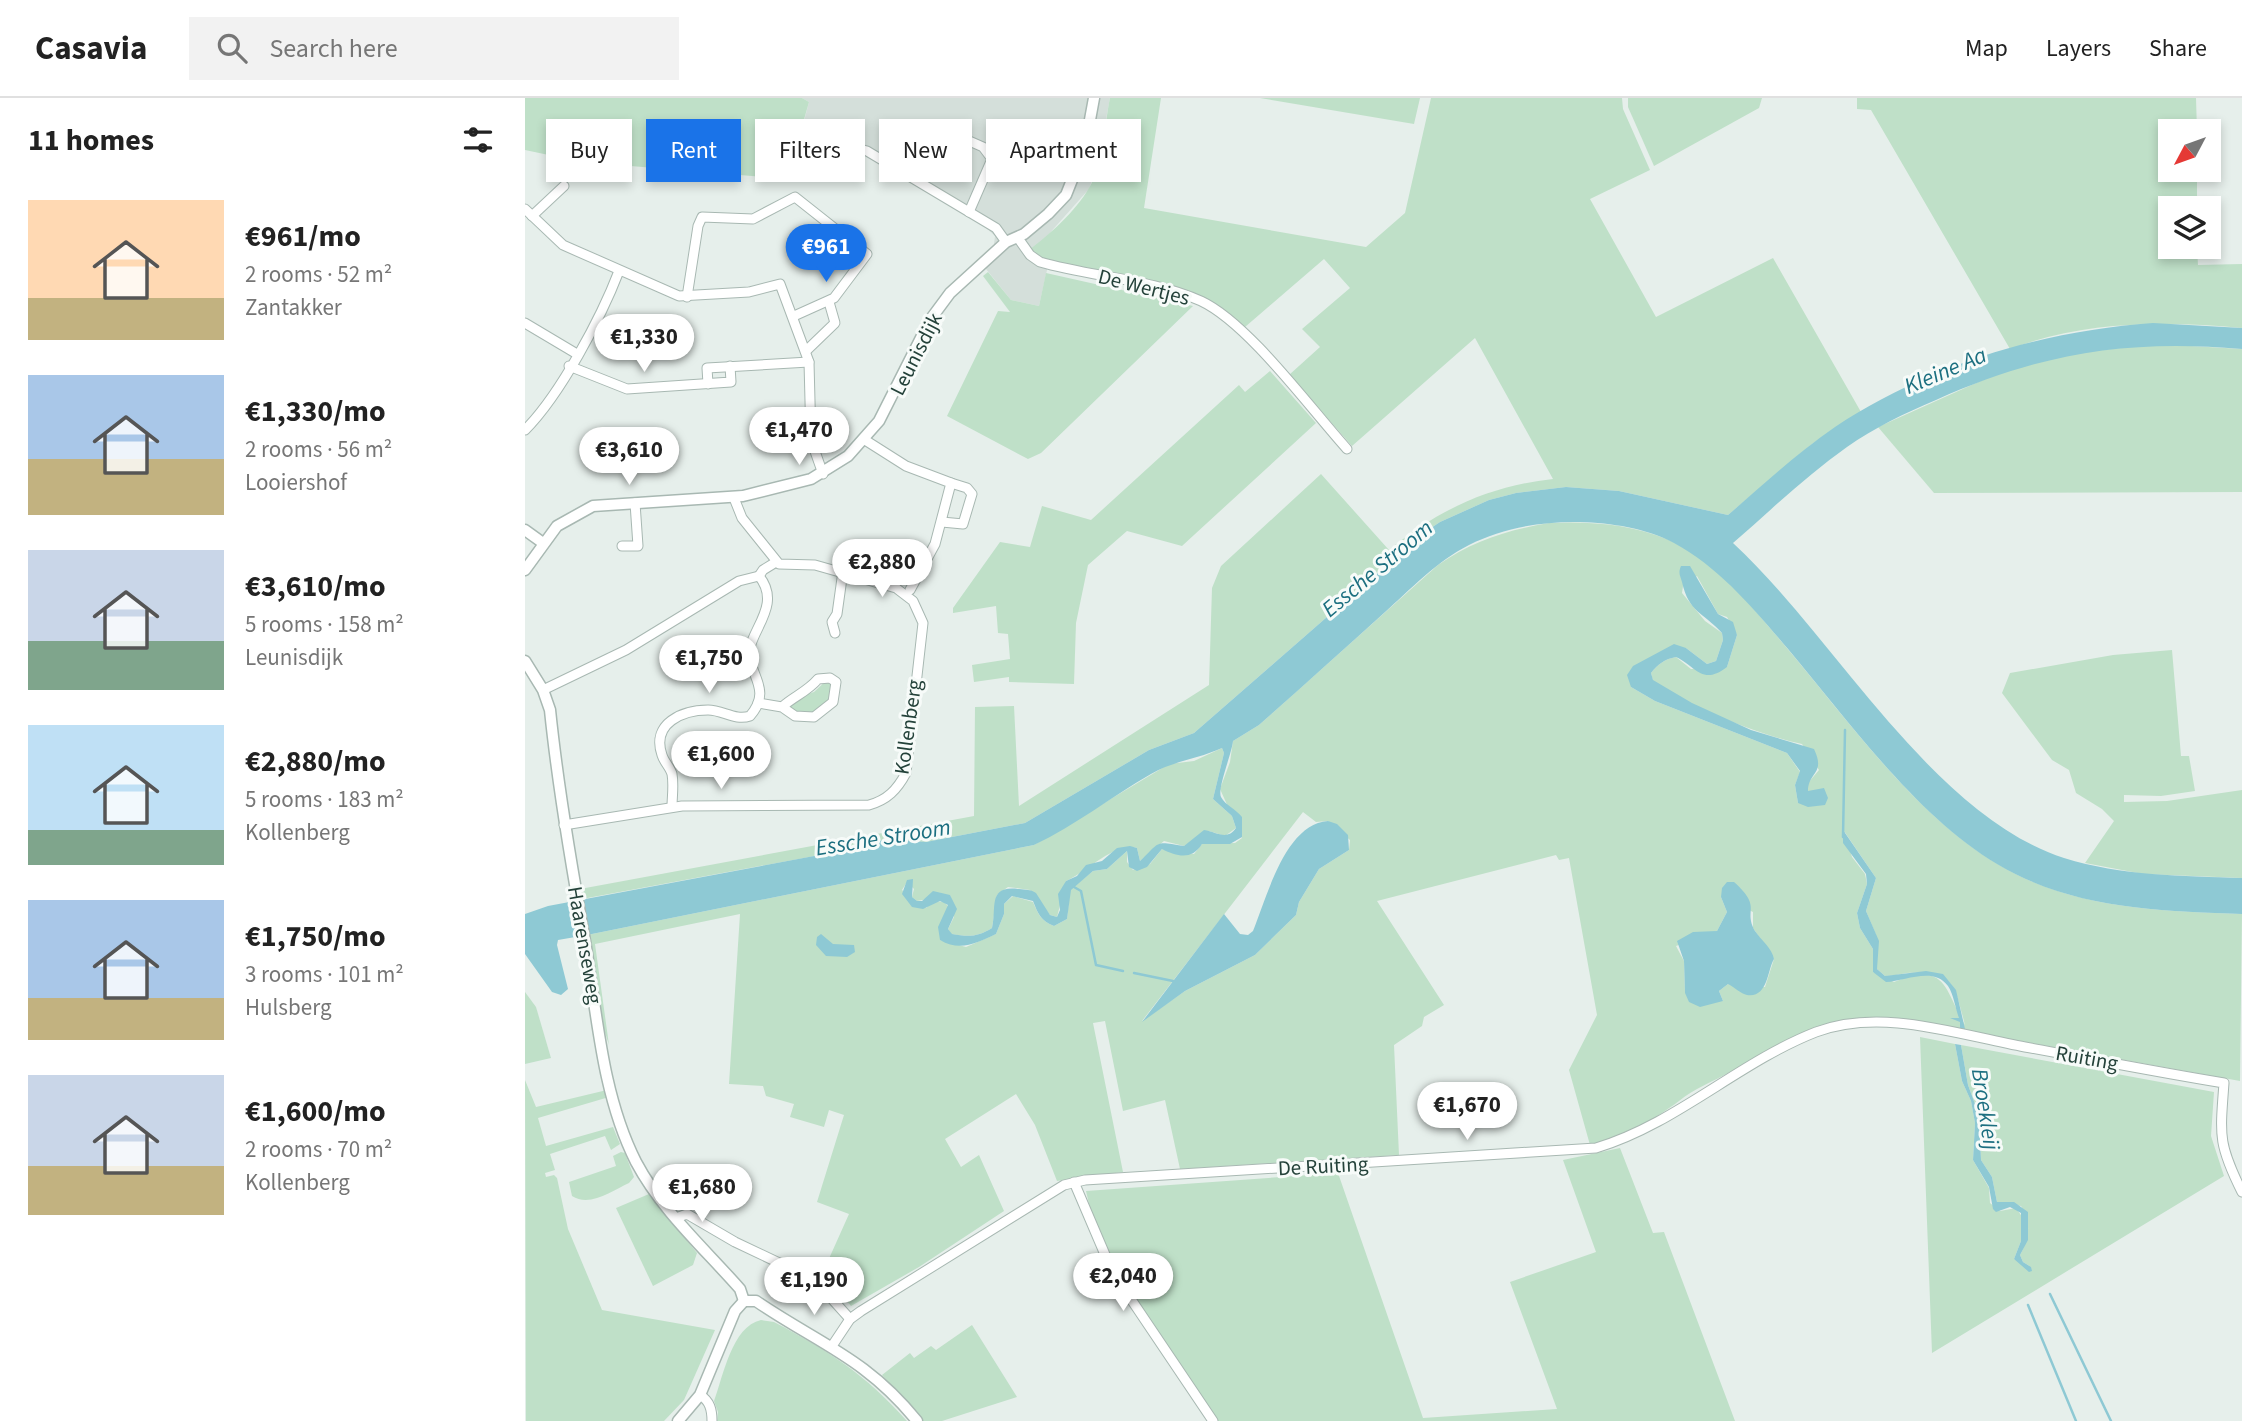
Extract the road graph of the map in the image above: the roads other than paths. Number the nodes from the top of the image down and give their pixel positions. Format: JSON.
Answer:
{"nodes":[{"id":1,"x":1094,"y":98,"type":"edge"},
{"id":2,"x":972,"y":142,"type":"edge"},
{"id":3,"x":865,"y":150,"type":"edge"},
{"id":4,"x":564,"y":186,"type":"dead end"},
{"id":5,"x":969,"y":212,"type":"junction"},
{"id":6,"x":528,"y":213,"type":"edge"},
{"id":7,"x":1018,"y":237,"type":"junction"},
{"id":8,"x":1006,"y":242,"type":"junction"},
{"id":9,"x":619,"y":271,"type":"junction"},
{"id":10,"x":687,"y":298,"type":"junction"},
{"id":11,"x":829,"y":302,"type":"junction"},
{"id":12,"x":794,"y":316,"type":"junction"},
{"id":13,"x":525,"y":323,"type":"edge"},
{"id":14,"x":807,"y":351,"type":"junction"},
{"id":15,"x":577,"y":354,"type":"junction"},
{"id":16,"x":809,"y":362,"type":"junction"},
{"id":17,"x":569,"y":366,"type":"junction"},
{"id":18,"x":730,"y":366,"type":"junction"},
{"id":19,"x":708,"y":384,"type":"junction"},
{"id":20,"x":527,"y":425,"type":"edge"},
{"id":21,"x":865,"y":440,"type":"junction"},
{"id":22,"x":1347,"y":449,"type":"dead end"},
{"id":23,"x":823,"y":474,"type":"junction"},
{"id":24,"x":951,"y":483,"type":"junction"},
{"id":25,"x":734,"y":498,"type":"junction"},
{"id":26,"x":635,"y":503,"type":"junction"},
{"id":27,"x":942,"y":522,"type":"junction"},
{"id":28,"x":525,"y":530,"type":"edge"},
{"id":29,"x":543,"y":542,"type":"junction"},
{"id":30,"x":622,"y":547,"type":"dead end"},
{"id":31,"x":776,"y":562,"type":"junction"},
{"id":32,"x":525,"y":570,"type":"edge"},
{"id":33,"x":843,"y":571,"type":"junction"},
{"id":34,"x":759,"y":576,"type":"junction"},
{"id":35,"x":910,"y":590,"type":"dead end"},
{"id":36,"x":835,"y":633,"type":"dead end"},
{"id":37,"x":525,"y":661,"type":"edge"},
{"id":38,"x":543,"y":690,"type":"junction"},
{"id":39,"x":758,"y":703,"type":"junction"},
{"id":40,"x":782,"y":707,"type":"junction"},
{"id":41,"x":672,"y":807,"type":"junction"},
{"id":42,"x":564,"y":825,"type":"junction"},
{"id":43,"x":1837,"y":1026,"type":"joint"},
{"id":44,"x":1074,"y":1182,"type":"junction"},
{"id":45,"x":2242,"y":1192,"type":"edge"},
{"id":46,"x":675,"y":1218,"type":"junction"},
{"id":47,"x":744,"y":1301,"type":"junction"},
{"id":48,"x":850,"y":1319,"type":"junction"},
{"id":49,"x":832,"y":1346,"type":"junction"},
{"id":50,"x":700,"y":1395,"type":"junction"},
{"id":51,"x":678,"y":1421,"type":"edge"},
{"id":52,"x":712,"y":1421,"type":"edge"},
{"id":53,"x":917,"y":1421,"type":"edge"},
{"id":54,"x":1213,"y":1421,"type":"edge"}],
"edges":[{"from":1,"to":7,"type":"street","name":"Leunisdijk"},
{"from":2,"to":5,"type":"street"},
{"from":3,"to":5,"type":"street"},
{"from":4,"to":6,"type":"street"},
{"from":5,"to":8,"type":"street"},
{"from":6,"to":9,"type":"street"},
{"from":7,"to":8,"type":"street","name":"Leunisdijk"},
{"from":7,"to":22,"type":"street","name":"De Wertjes"},
{"from":8,"to":21,"type":"street","name":"Leunisdijk"},
{"from":9,"to":10,"type":"street"},
{"from":9,"to":15,"type":"street"},
{"from":10,"to":11,"type":"street"},
{"from":10,"to":12,"type":"street"},
{"from":11,"to":12,"type":"street"},
{"from":11,"to":14,"type":"street"},
{"from":12,"to":14,"type":"street"},
{"from":13,"to":15,"type":"street"},
{"from":14,"to":16,"type":"street"},
{"from":15,"to":17,"type":"street"},
{"from":16,"to":18,"type":"street"},
{"from":16,"to":23,"type":"street"},
{"from":17,"to":19,"type":"street"},
{"from":17,"to":20,"type":"street"},
{"from":18,"to":19,"type":"street"},
{"from":18,"to":19,"type":"street"},
{"from":21,"to":23,"type":"street","name":"Leunisdijk"},
{"from":21,"to":24,"type":"street"},
{"from":23,"to":25,"type":"street","name":"Leunisdijk"},
{"from":24,"to":27,"type":"street"},
{"from":24,"to":27,"type":"street"},
{"from":25,"to":26,"type":"street","name":"Leunisdijk"},
{"from":25,"to":31,"type":"street"},
{"from":26,"to":29,"type":"street","name":"Leunisdijk"},
{"from":26,"to":30,"type":"street"},
{"from":27,"to":35,"type":"street"},
{"from":28,"to":29,"type":"street"},
{"from":29,"to":32,"type":"street","name":"Leunisdijk"},
{"from":31,"to":33,"type":"street","name":"Kollenberg"},
{"from":31,"to":34,"type":"street"},
{"from":33,"to":36,"type":"street"},
{"from":33,"to":41,"type":"street","name":"Kollenberg"},
{"from":34,"to":38,"type":"street"},
{"from":34,"to":39,"type":"street"},
{"from":37,"to":38,"type":"street","name":"Haarenseweg"},
{"from":38,"to":42,"type":"street","name":"Haarenseweg"},
{"from":39,"to":40,"type":"street"},
{"from":39,"to":41,"type":"street"},
{"from":40,"to":40,"type":"street"},
{"from":41,"to":42,"type":"street","name":"Kollenberg"},
{"from":42,"to":46,"type":"street","name":"Haarenseweg"},
{"from":43,"to":44,"type":"street","name":"De Ruiting"},
{"from":43,"to":45,"type":"street","name":"Ruiting"},
{"from":44,"to":48,"type":"street","name":"De Ruiting"},
{"from":44,"to":54,"type":"street"},
{"from":46,"to":47,"type":"street","name":"Haarenseweg"},
{"from":46,"to":48,"type":"street"},
{"from":47,"to":49,"type":"street"},
{"from":47,"to":50,"type":"street"},
{"from":48,"to":49,"type":"street","name":"De Ruiting"},
{"from":49,"to":53,"type":"street"},
{"from":50,"to":51,"type":"street"},
{"from":50,"to":52,"type":"street"}]}
